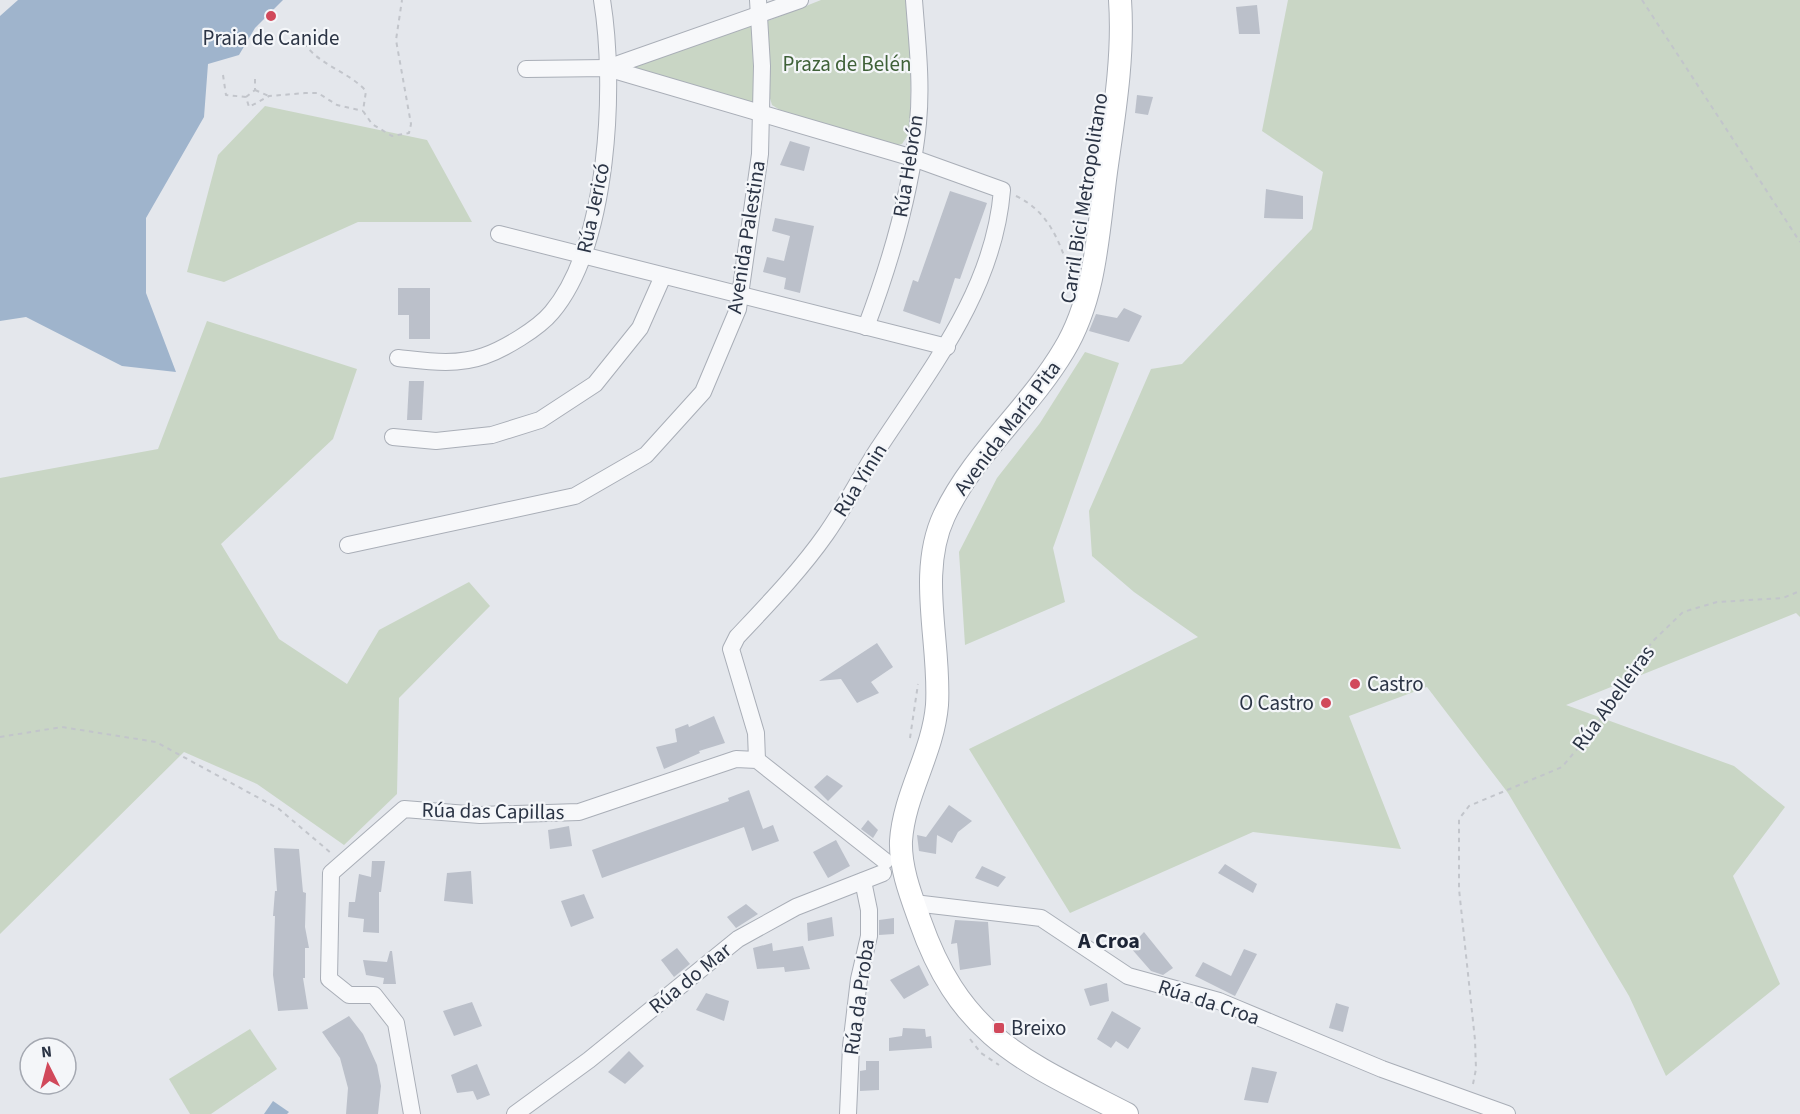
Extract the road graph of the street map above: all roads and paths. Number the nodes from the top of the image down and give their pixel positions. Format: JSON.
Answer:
{"nodes":[{"id":1,"x":402,"y":0,"type":"edge"},
{"id":2,"x":602,"y":0,"type":"edge"},
{"id":3,"x":800,"y":0,"type":"edge"},
{"id":4,"x":914,"y":0,"type":"edge"},
{"id":5,"x":1120,"y":0,"type":"edge"},
{"id":6,"x":1642,"y":0,"type":"edge"},
{"id":7,"x":759,"y":8,"type":"edge"},
{"id":8,"x":304,"y":43,"type":"dead end"},
{"id":9,"x":607,"y":68,"type":"junction"},
{"id":10,"x":526,"y":69,"type":"dead end"},
{"id":11,"x":223,"y":75,"type":"dead end"},
{"id":12,"x":255,"y":77,"type":"dead end"},
{"id":13,"x":255,"y":90,"type":"junction"},
{"id":14,"x":269,"y":96,"type":"junction"},
{"id":15,"x":246,"y":97,"type":"junction"},
{"id":16,"x":363,"y":111,"type":"junction"},
{"id":17,"x":761,"y":115,"type":"junction"},
{"id":18,"x":913,"y":158,"type":"junction"},
{"id":19,"x":1002,"y":190,"type":"junction"},
{"id":20,"x":500,"y":234,"type":"dead end"},
{"id":21,"x":1800,"y":242,"type":"edge"},
{"id":22,"x":585,"y":255,"type":"junction"},
{"id":23,"x":1068,"y":267,"type":"dead end"},
{"id":24,"x":663,"y":276,"type":"junction"},
{"id":25,"x":740,"y":295,"type":"junction"},
{"id":26,"x":866,"y":327,"type":"junction"},
{"id":27,"x":947,"y":347,"type":"junction"},
{"id":28,"x":398,"y":358,"type":"dead end"},
{"id":29,"x":393,"y":437,"type":"dead end"},
{"id":30,"x":348,"y":545,"type":"dead end"},
{"id":31,"x":1800,"y":591,"type":"edge"},
{"id":32,"x":918,"y":678,"type":"dead end"},
{"id":33,"x":0,"y":737,"type":"edge"},
{"id":34,"x":908,"y":748,"type":"dead end"},
{"id":35,"x":757,"y":760,"type":"junction"},
{"id":36,"x":342,"y":863,"type":"junction"},
{"id":37,"x":890,"y":863,"type":"junction"},
{"id":38,"x":863,"y":881,"type":"junction"},
{"id":39,"x":914,"y":903,"type":"junction"},
{"id":40,"x":1470,"y":1099,"type":"junction"},
{"id":41,"x":412,"y":1114,"type":"edge"},
{"id":42,"x":515,"y":1114,"type":"edge"},
{"id":43,"x":848,"y":1114,"type":"edge"},
{"id":44,"x":1127,"y":1114,"type":"edge"},
{"id":45,"x":1508,"y":1114,"type":"edge"}],
"edges":[{"from":1,"to":16,"type":"path"},
{"from":2,"to":9,"type":"street","name":"Rúa Jericó"},
{"from":3,"to":7,"type":"street"},
{"from":4,"to":18,"type":"street","name":"Rúa Hebrón"},
{"from":5,"to":37,"type":"main road","name":"Avenida María Pita"},
{"from":6,"to":21,"type":"path"},
{"from":7,"to":9,"type":"street"},
{"from":7,"to":17,"type":"street","name":"Avenida Palestina"},
{"from":8,"to":16,"type":"path"},
{"from":9,"to":10,"type":"street"},
{"from":9,"to":17,"type":"street"},
{"from":9,"to":22,"type":"street","name":"Rúa Jericó"},
{"from":11,"to":15,"type":"path"},
{"from":12,"to":13,"type":"path"},
{"from":13,"to":14,"type":"path"},
{"from":13,"to":15,"type":"path"},
{"from":14,"to":15,"type":"path"},
{"from":14,"to":16,"type":"path"},
{"from":17,"to":18,"type":"street"},
{"from":17,"to":25,"type":"street","name":"Avenida Palestina"},
{"from":18,"to":19,"type":"street"},
{"from":18,"to":26,"type":"street","name":"Rúa Hebrón"},
{"from":19,"to":23,"type":"path"},
{"from":19,"to":27,"type":"street","name":"Rúa Yinin"},
{"from":20,"to":22,"type":"street"},
{"from":22,"to":24,"type":"street"},
{"from":22,"to":28,"type":"street","name":"Rúa Jericó"},
{"from":24,"to":25,"type":"street"},
{"from":24,"to":29,"type":"street"},
{"from":25,"to":26,"type":"street"},
{"from":25,"to":30,"type":"street","name":"Avenida Palestina"},
{"from":26,"to":27,"type":"street"},
{"from":27,"to":35,"type":"street","name":"Rúa Yinin"},
{"from":31,"to":40,"type":"path","name":"Rúa Abelleiras"},
{"from":32,"to":34,"type":"path"},
{"from":33,"to":36,"type":"path"},
{"from":35,"to":36,"type":"street","name":"Rúa das Capillas"},
{"from":35,"to":37,"type":"street"},
{"from":36,"to":41,"type":"street","name":"Rúa das Capillas"},
{"from":37,"to":38,"type":"street","name":"Rúa do Mar"},
{"from":37,"to":39,"type":"main road","name":"Avenida María Pita"},
{"from":38,"to":42,"type":"street","name":"Rúa do Mar"},
{"from":38,"to":43,"type":"street","name":"Rúa da Proba"},
{"from":39,"to":40,"type":"street","name":"Rúa da Croa"},
{"from":39,"to":44,"type":"main road","name":"Avenida María Pita"},
{"from":40,"to":45,"type":"street","name":"Rúa da Croa"}]}
